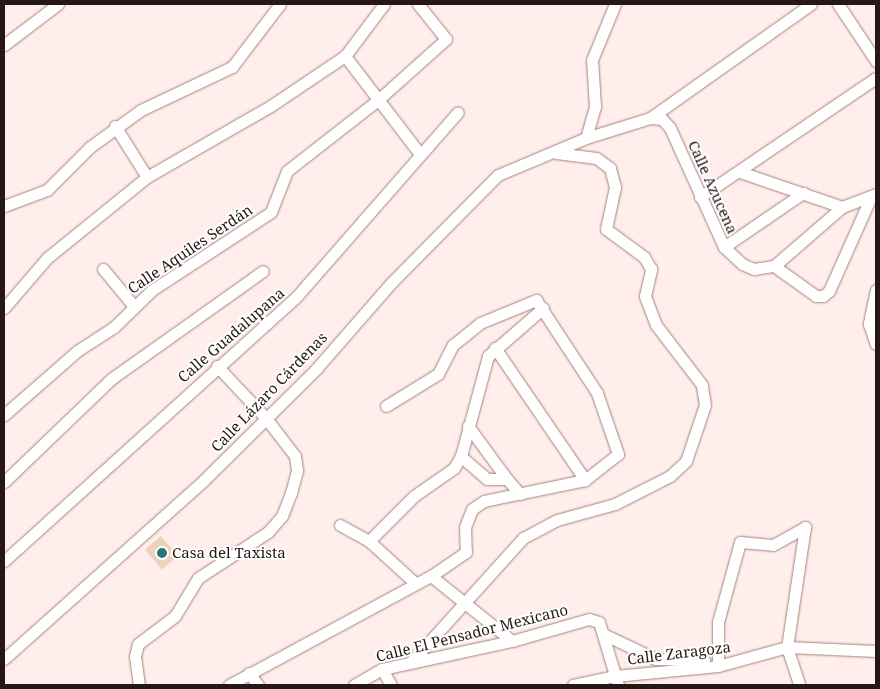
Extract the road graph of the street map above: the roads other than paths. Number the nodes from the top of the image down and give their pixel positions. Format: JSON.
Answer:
{"nodes":[{"id":1,"x":58,"y":4,"type":"edge"},
{"id":2,"x":280,"y":4,"type":"edge"},
{"id":3,"x":384,"y":4,"type":"edge"},
{"id":4,"x":418,"y":4,"type":"edge"},
{"id":5,"x":615,"y":4,"type":"edge"},
{"id":6,"x":811,"y":4,"type":"edge"},
{"id":7,"x":838,"y":4,"type":"edge"},
{"id":8,"x":4,"y":45,"type":"edge"},
{"id":9,"x":345,"y":56,"type":"junction"},
{"id":10,"x":876,"y":62,"type":"edge"},
{"id":11,"x":876,"y":78,"type":"edge"},
{"id":12,"x":379,"y":99,"type":"junction"},
{"id":13,"x":458,"y":112,"type":"dead end"},
{"id":14,"x":650,"y":118,"type":"junction"},
{"id":15,"x":115,"y":126,"type":"junction"},
{"id":16,"x":586,"y":138,"type":"junction"},
{"id":17,"x":556,"y":153,"type":"junction"},
{"id":18,"x":420,"y":154,"type":"junction"},
{"id":19,"x":740,"y":172,"type":"junction"},
{"id":20,"x":147,"y":178,"type":"junction"},
{"id":21,"x":803,"y":194,"type":"junction"},
{"id":22,"x":700,"y":197,"type":"junction"},
{"id":23,"x":873,"y":197,"type":"edge"},
{"id":24,"x":4,"y":206,"type":"edge"},
{"id":25,"x":842,"y":207,"type":"junction"},
{"id":26,"x":724,"y":247,"type":"junction"},
{"id":27,"x":774,"y":266,"type":"junction"},
{"id":28,"x":104,"y":269,"type":"dead end"},
{"id":29,"x":263,"y":271,"type":"dead end"},
{"id":30,"x":876,"y":290,"type":"edge"},
{"id":31,"x":133,"y":305,"type":"junction"},
{"id":32,"x":4,"y":308,"type":"edge"},
{"id":33,"x":542,"y":308,"type":"junction"},
{"id":34,"x":876,"y":344,"type":"edge"},
{"id":35,"x":495,"y":348,"type":"junction"},
{"id":36,"x":217,"y":366,"type":"junction"},
{"id":37,"x":386,"y":406,"type":"dead end"},
{"id":38,"x":4,"y":415,"type":"edge"},
{"id":39,"x":265,"y":417,"type":"junction"},
{"id":40,"x":468,"y":426,"type":"junction"},
{"id":41,"x":460,"y":456,"type":"junction"},
{"id":42,"x":507,"y":479,"type":"junction"},
{"id":43,"x":585,"y":480,"type":"junction"},
{"id":44,"x":4,"y":482,"type":"edge"},
{"id":45,"x":520,"y":494,"type":"junction"},
{"id":46,"x":340,"y":525,"type":"dead end"},
{"id":47,"x":369,"y":541,"type":"junction"},
{"id":48,"x":4,"y":561,"type":"edge"},
{"id":49,"x":431,"y":576,"type":"junction"},
{"id":50,"x":415,"y":583,"type":"junction"},
{"id":51,"x":464,"y":604,"type":"junction"},
{"id":52,"x":603,"y":634,"type":"junction"},
{"id":53,"x":512,"y":641,"type":"junction"},
{"id":54,"x":787,"y":647,"type":"junction"},
{"id":55,"x":876,"y":651,"type":"edge"},
{"id":56,"x":4,"y":659,"type":"edge"},
{"id":57,"x":411,"y":662,"type":"junction"},
{"id":58,"x":717,"y":662,"type":"junction"},
{"id":59,"x":382,"y":669,"type":"junction"},
{"id":60,"x":249,"y":673,"type":"junction"},
{"id":61,"x":617,"y":681,"type":"edge"},
{"id":62,"x":139,"y":685,"type":"edge"},
{"id":63,"x":229,"y":685,"type":"edge"},
{"id":64,"x":258,"y":685,"type":"edge"},
{"id":65,"x":354,"y":685,"type":"edge"},
{"id":66,"x":391,"y":685,"type":"edge"},
{"id":67,"x":573,"y":685,"type":"edge"},
{"id":68,"x":799,"y":685,"type":"edge"}],
"edges":[{"from":1,"to":8,"type":"street"},
{"from":2,"to":15,"type":"street"},
{"from":3,"to":9,"type":"street"},
{"from":4,"to":12,"type":"street","name":"Calle Aquiles Serdán"},
{"from":5,"to":16,"type":"street"},
{"from":6,"to":14,"type":"street","name":"Calle Lázaro Cárdenas"},
{"from":7,"to":10,"type":"street"},
{"from":9,"to":12,"type":"street"},
{"from":9,"to":20,"type":"street"},
{"from":11,"to":19,"type":"street"},
{"from":12,"to":18,"type":"street"},
{"from":12,"to":31,"type":"street","name":"Calle Aquiles Serdán"},
{"from":13,"to":18,"type":"street","name":"Calle Guadalupana"},
{"from":14,"to":16,"type":"street","name":"Calle Lázaro Cárdenas"},
{"from":14,"to":22,"type":"street","name":"Calle Azucena"},
{"from":15,"to":20,"type":"street"},
{"from":15,"to":24,"type":"street"},
{"from":16,"to":17,"type":"street","name":"Calle Lázaro Cárdenas"},
{"from":17,"to":39,"type":"street","name":"Calle Lázaro Cárdenas"},
{"from":17,"to":51,"type":"street"},
{"from":18,"to":36,"type":"street","name":"Calle Guadalupana"},
{"from":19,"to":21,"type":"street"},
{"from":19,"to":22,"type":"street"},
{"from":20,"to":32,"type":"street"},
{"from":21,"to":25,"type":"street"},
{"from":21,"to":26,"type":"street"},
{"from":22,"to":26,"type":"street","name":"Calle Azucena"},
{"from":23,"to":25,"type":"street"},
{"from":23,"to":27,"type":"street"},
{"from":25,"to":27,"type":"street"},
{"from":26,"to":27,"type":"street","name":"Calle Azucena"},
{"from":28,"to":31,"type":"street"},
{"from":29,"to":44,"type":"street"},
{"from":30,"to":34,"type":"street"},
{"from":31,"to":38,"type":"street","name":"Calle Aquiles Serdán"},
{"from":33,"to":35,"type":"street"},
{"from":33,"to":37,"type":"street"},
{"from":33,"to":43,"type":"street"},
{"from":35,"to":40,"type":"street"},
{"from":35,"to":43,"type":"street"},
{"from":36,"to":39,"type":"street"},
{"from":36,"to":48,"type":"street","name":"Calle Guadalupana"},
{"from":39,"to":56,"type":"street","name":"Calle Lázaro Cárdenas"},
{"from":39,"to":62,"type":"street"},
{"from":40,"to":41,"type":"street"},
{"from":40,"to":42,"type":"street"},
{"from":41,"to":42,"type":"street"},
{"from":41,"to":47,"type":"street"},
{"from":42,"to":45,"type":"street"},
{"from":43,"to":45,"type":"street"},
{"from":45,"to":49,"type":"street"},
{"from":46,"to":47,"type":"street"},
{"from":47,"to":50,"type":"street"},
{"from":49,"to":50,"type":"street"},
{"from":49,"to":51,"type":"street"},
{"from":50,"to":60,"type":"street"},
{"from":51,"to":53,"type":"street"},
{"from":51,"to":57,"type":"street"},
{"from":52,"to":53,"type":"street","name":"Calle El Pensador Mexicano"},
{"from":52,"to":58,"type":"street"},
{"from":52,"to":61,"type":"street"},
{"from":53,"to":57,"type":"street","name":"Calle El Pensador Mexicano"},
{"from":54,"to":55,"type":"street","name":"Calle Zaragoza"},
{"from":54,"to":58,"type":"street","name":"Calle Zaragoza"},
{"from":54,"to":58,"type":"street"},
{"from":54,"to":68,"type":"street"},
{"from":57,"to":59,"type":"street","name":"Calle El Pensador Mexicano"},
{"from":58,"to":61,"type":"street","name":"Calle Zaragoza"},
{"from":59,"to":65,"type":"street","name":"Calle El Pensador Mexicano"},
{"from":59,"to":66,"type":"street"},
{"from":60,"to":63,"type":"street"},
{"from":60,"to":64,"type":"street"},
{"from":61,"to":67,"type":"street","name":"Calle Zaragoza"}]}
